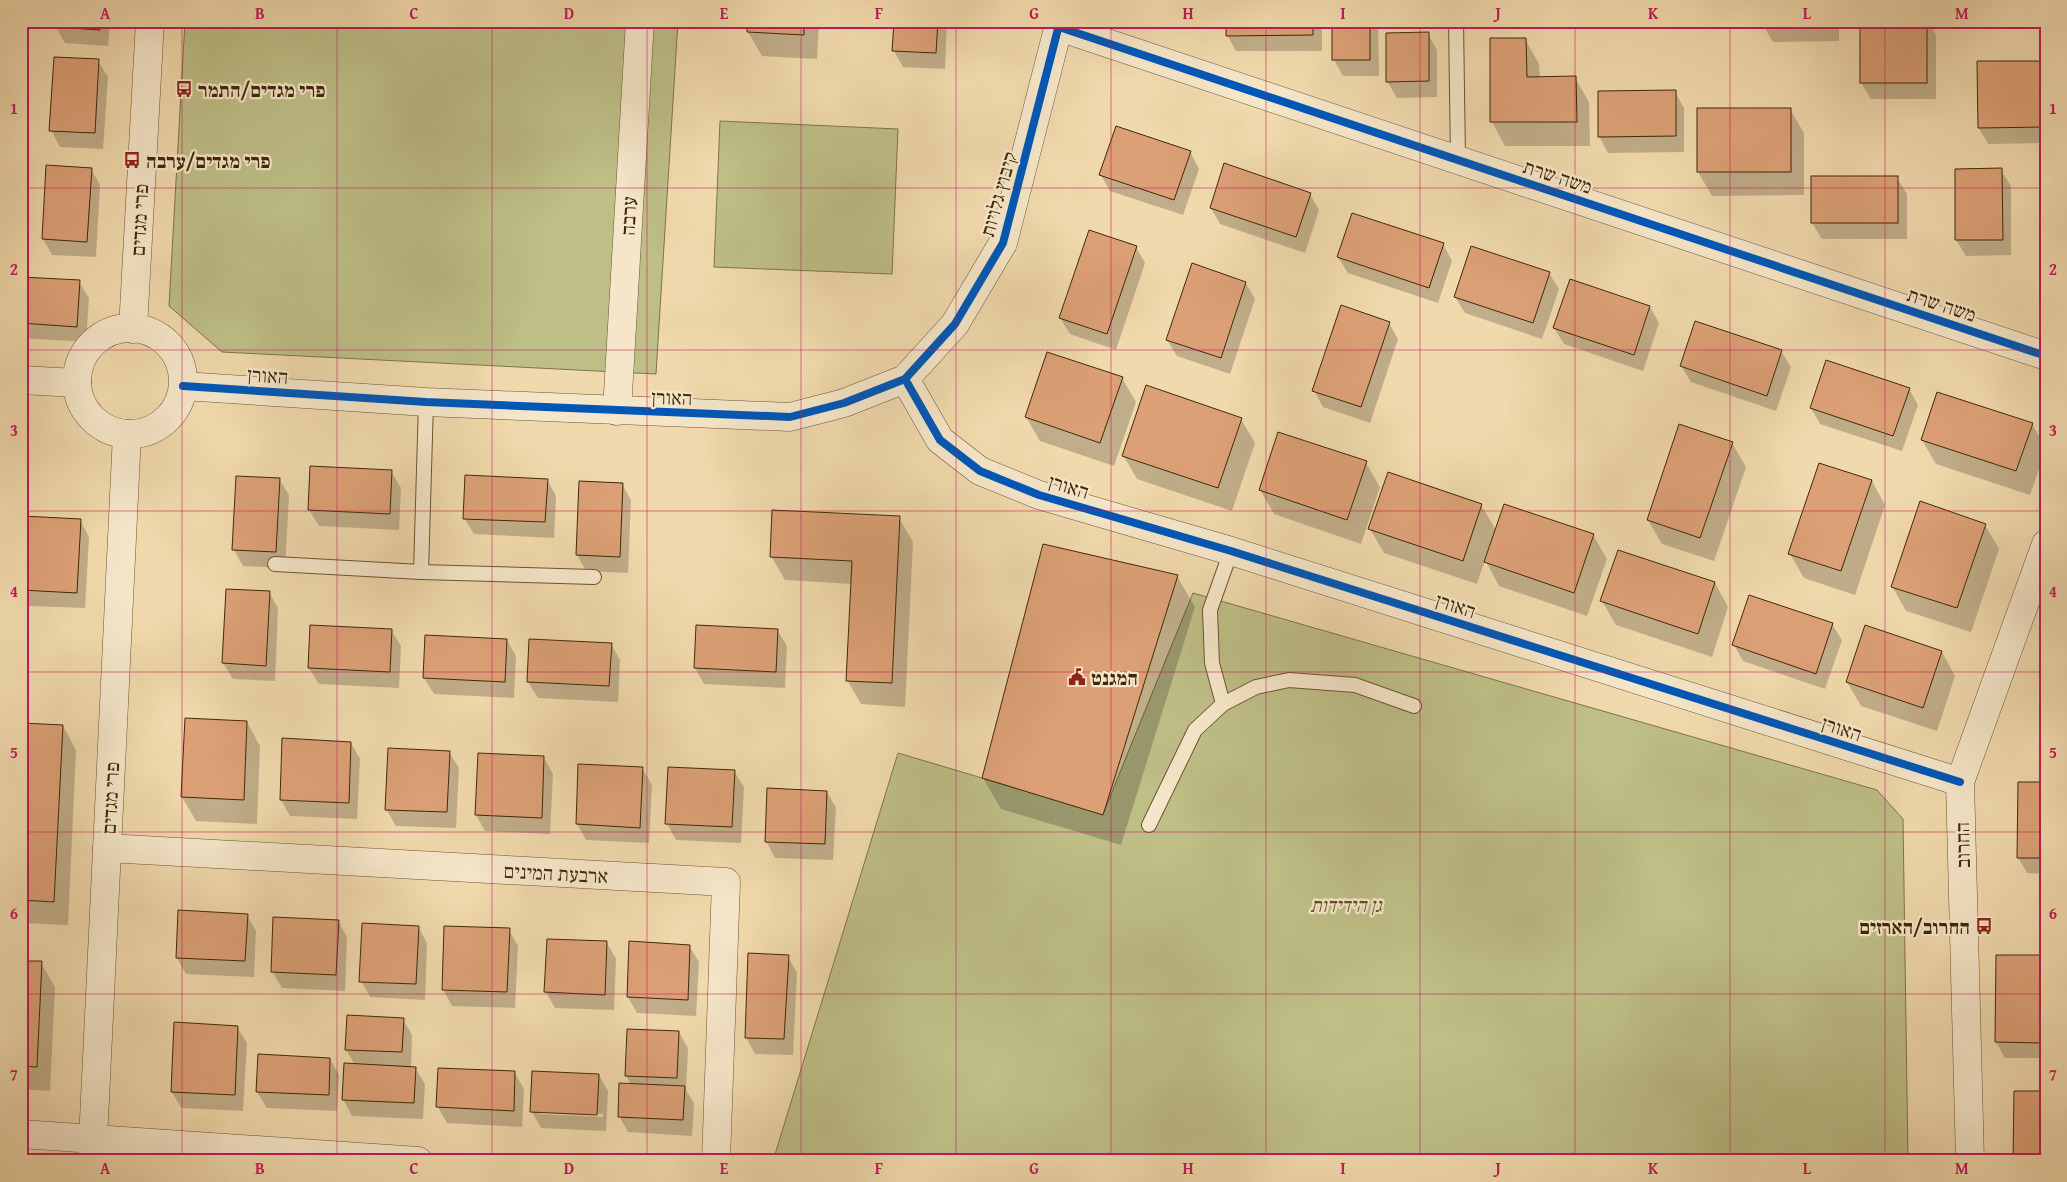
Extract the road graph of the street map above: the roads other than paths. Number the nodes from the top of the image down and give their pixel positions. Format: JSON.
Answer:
{"nodes":[{"id":1,"x":150,"y":21,"type":"edge"},
{"id":2,"x":640,"y":21,"type":"edge"},
{"id":3,"x":1456,"y":21,"type":"edge"},
{"id":4,"x":1059,"y":24,"type":"edge"},
{"id":5,"x":1458,"y":160,"type":"junction"},
{"id":6,"x":133,"y":329,"type":"junction"},
{"id":7,"x":2046,"y":356,"type":"edge"},
{"id":8,"x":905,"y":379,"type":"junction"},
{"id":9,"x":21,"y":380,"type":"edge"},
{"id":10,"x":77,"y":383,"type":"junction"},
{"id":11,"x":183,"y":386,"type":"junction"},
{"id":12,"x":426,"y":402,"type":"junction"},
{"id":13,"x":617,"y":411,"type":"junction"},
{"id":14,"x":127,"y":434,"type":"junction"},
{"id":15,"x":2046,"y":544,"type":"edge"},
{"id":16,"x":1230,"y":551,"type":"junction"},
{"id":17,"x":275,"y":564,"type":"dead end"},
{"id":18,"x":421,"y":572,"type":"junction"},
{"id":19,"x":594,"y":577,"type":"dead end"},
{"id":20,"x":1223,"y":704,"type":"junction"},
{"id":21,"x":1414,"y":706,"type":"dead end"},
{"id":22,"x":1960,"y":782,"type":"junction"},
{"id":23,"x":1149,"y":826,"type":"dead end"},
{"id":24,"x":107,"y":848,"type":"junction"},
{"id":25,"x":21,"y":1134,"type":"edge"},
{"id":26,"x":93,"y":1149,"type":"edge"},
{"id":27,"x":418,"y":1161,"type":"edge"},
{"id":28,"x":716,"y":1161,"type":"edge"},
{"id":29,"x":1970,"y":1161,"type":"edge"}],
"edges":[{"from":1,"to":6,"type":"street","name":"פרי מגדים"},
{"from":2,"to":13,"type":"street","name":"ערבה"},
{"from":3,"to":5,"type":"lane"},
{"from":4,"to":5,"type":"street","name":"משה שרת"},
{"from":4,"to":8,"type":"street","name":"קיבוץ גלויות"},
{"from":5,"to":7,"type":"street","name":"משה שרת"},
{"from":6,"to":10,"type":"street"},
{"from":6,"to":11,"type":"street"},
{"from":8,"to":13,"type":"street","name":"האורן"},
{"from":8,"to":16,"type":"street","name":"האורן"},
{"from":9,"to":10,"type":"street"},
{"from":10,"to":14,"type":"street"},
{"from":11,"to":12,"type":"street","name":"האורן"},
{"from":11,"to":14,"type":"street"},
{"from":12,"to":13,"type":"street","name":"האורן"},
{"from":12,"to":18,"type":"lane"},
{"from":14,"to":24,"type":"street","name":"פרי מגדים"},
{"from":15,"to":22,"type":"street","name":"החרוב"},
{"from":16,"to":20,"type":"lane"},
{"from":16,"to":22,"type":"street","name":"האורן"},
{"from":17,"to":18,"type":"lane"},
{"from":18,"to":19,"type":"lane"},
{"from":20,"to":21,"type":"lane"},
{"from":20,"to":23,"type":"lane"},
{"from":22,"to":29,"type":"street","name":"החרוב"},
{"from":24,"to":26,"type":"street","name":"פרי מגדים"},
{"from":24,"to":28,"type":"street","name":"ארבעת המינים"},
{"from":25,"to":26,"type":"street"},
{"from":26,"to":27,"type":"street"}]}
